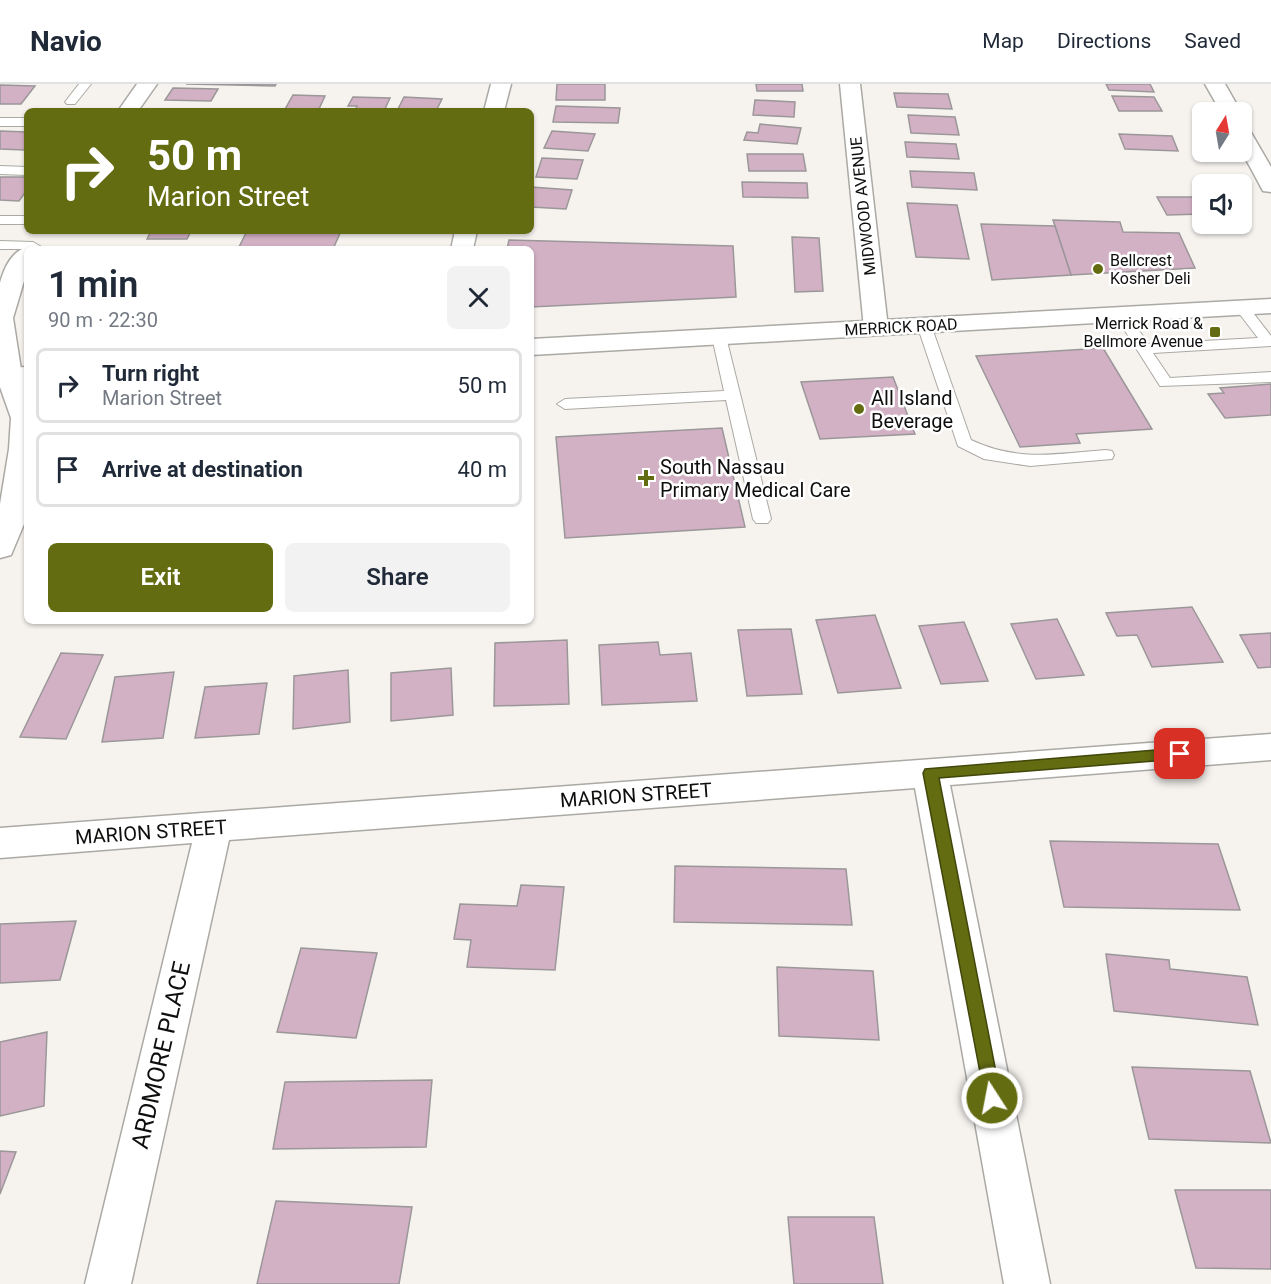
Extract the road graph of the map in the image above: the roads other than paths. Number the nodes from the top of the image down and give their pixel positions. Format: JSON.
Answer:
{"nodes":[{"id":1,"x":85,"y":84,"type":"edge"},
{"id":2,"x":147,"y":84,"type":"edge"},
{"id":3,"x":501,"y":84,"type":"edge"},
{"id":4,"x":850,"y":84,"type":"edge"},
{"id":5,"x":1215,"y":84,"type":"edge"},
{"id":6,"x":71,"y":102,"type":"dead end"},
{"id":7,"x":1225,"y":102,"type":"edge"},
{"id":8,"x":130,"y":108,"type":"edge"},
{"id":9,"x":495,"y":108,"type":"edge"},
{"id":10,"x":0,"y":122,"type":"edge"},
{"id":11,"x":24,"y":122,"type":"edge"},
{"id":12,"x":1252,"y":151,"type":"edge"},
{"id":13,"x":0,"y":170,"type":"edge"},
{"id":14,"x":24,"y":171,"type":"edge"},
{"id":15,"x":1271,"y":185,"type":"edge"},
{"id":16,"x":0,"y":220,"type":"edge"},
{"id":17,"x":24,"y":220,"type":"edge"},
{"id":18,"x":0,"y":245,"type":"edge"},
{"id":19,"x":33,"y":245,"type":"edge"},
{"id":20,"x":24,"y":258,"type":"edge"},
{"id":21,"x":1271,"y":306,"type":"edge"},
{"id":22,"x":1242,"y":308,"type":"junction"},
{"id":23,"x":1122,"y":315,"type":"junction"},
{"id":24,"x":924,"y":325,"type":"junction"},
{"id":25,"x":876,"y":328,"type":"junction"},
{"id":26,"x":719,"y":337,"type":"junction"},
{"id":27,"x":1264,"y":344,"type":"edge"},
{"id":28,"x":534,"y":347,"type":"edge"},
{"id":29,"x":1143,"y":349,"type":"junction"},
{"id":30,"x":12,"y":376,"type":"edge"},
{"id":31,"x":1271,"y":377,"type":"edge"},
{"id":32,"x":734,"y":395,"type":"junction"},
{"id":33,"x":565,"y":404,"type":"dead end"},
{"id":34,"x":1106,"y":455,"type":"dead end"},
{"id":35,"x":762,"y":519,"type":"dead end"},
{"id":36,"x":0,"y":548,"type":"edge"},
{"id":37,"x":1271,"y":747,"type":"edge"},
{"id":38,"x":930,"y":773,"type":"junction"},
{"id":39,"x":214,"y":827,"type":"junction"},
{"id":40,"x":0,"y":843,"type":"edge"},
{"id":41,"x":108,"y":1284,"type":"edge"},
{"id":42,"x":1027,"y":1284,"type":"edge"}],
"edges":[{"from":1,"to":6,"type":"lane"},
{"from":2,"to":8,"type":"street"},
{"from":3,"to":9,"type":"street"},
{"from":4,"to":25,"type":"street","name":"MIDWOOD AVENUE"},
{"from":5,"to":7,"type":"street"},
{"from":10,"to":11,"type":"lane"},
{"from":12,"to":15,"type":"street"},
{"from":13,"to":14,"type":"lane"},
{"from":16,"to":17,"type":"lane"},
{"from":18,"to":19,"type":"lane"},
{"from":20,"to":30,"type":"street"},
{"from":21,"to":22,"type":"street","name":"MERRICK ROAD"},
{"from":22,"to":23,"type":"street","name":"MERRICK ROAD"},
{"from":22,"to":27,"type":"lane"},
{"from":23,"to":24,"type":"street","name":"MERRICK ROAD"},
{"from":23,"to":29,"type":"lane"},
{"from":24,"to":25,"type":"street","name":"MERRICK ROAD"},
{"from":24,"to":34,"type":"lane"},
{"from":25,"to":26,"type":"street","name":"MERRICK ROAD"},
{"from":26,"to":28,"type":"street","name":"MERRICK ROAD"},
{"from":26,"to":32,"type":"lane"},
{"from":27,"to":29,"type":"lane"},
{"from":29,"to":31,"type":"lane"},
{"from":30,"to":36,"type":"street"},
{"from":32,"to":33,"type":"lane"},
{"from":32,"to":35,"type":"lane"},
{"from":37,"to":38,"type":"street","name":"MARION STREET"},
{"from":38,"to":39,"type":"street","name":"MARION STREET"},
{"from":38,"to":42,"type":"street"},
{"from":39,"to":40,"type":"street","name":"MARION STREET"},
{"from":39,"to":41,"type":"street","name":"ARDMORE PLACE"}]}
